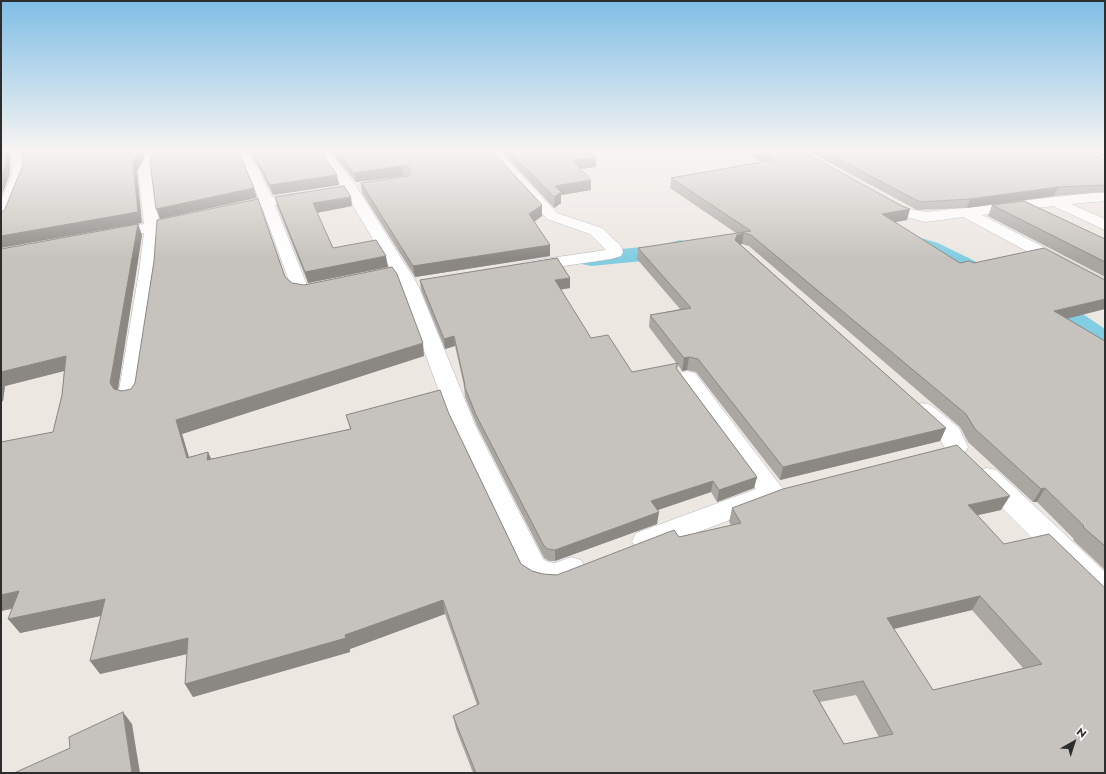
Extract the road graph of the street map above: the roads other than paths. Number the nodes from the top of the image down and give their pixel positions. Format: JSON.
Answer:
{"nodes":[{"id":1,"x":14,"y":187,"type":"edge"},
{"id":2,"x":147,"y":187,"type":"edge"},
{"id":3,"x":260,"y":187,"type":"edge"},
{"id":4,"x":360,"y":187,"type":"edge"},
{"id":5,"x":525,"y":187,"type":"edge"},
{"id":6,"x":351,"y":189,"type":"junction"},
{"id":7,"x":336,"y":191,"type":"edge"},
{"id":8,"x":320,"y":193,"type":"edge"},
{"id":9,"x":870,"y":193,"type":"edge"},
{"id":10,"x":1105,"y":197,"type":"edge"},
{"id":11,"x":1054,"y":201,"type":"junction"},
{"id":12,"x":267,"y":202,"type":"junction"},
{"id":13,"x":967,"y":213,"type":"junction"},
{"id":14,"x":213,"y":214,"type":"edge"},
{"id":15,"x":198,"y":217,"type":"edge"},
{"id":16,"x":1,"y":219,"type":"edge"},
{"id":17,"x":1105,"y":225,"type":"edge"},
{"id":18,"x":152,"y":227,"type":"junction"},
{"id":19,"x":99,"y":237,"type":"edge"},
{"id":20,"x":518,"y":268,"type":"edge"},
{"id":21,"x":338,"y":284,"type":"edge"},
{"id":22,"x":1105,"y":286,"type":"edge"},
{"id":23,"x":687,"y":378,"type":"dead end"},
{"id":24,"x":129,"y":396,"type":"edge"},
{"id":25,"x":910,"y":398,"type":"edge"},
{"id":26,"x":621,"y":551,"type":"edge"},
{"id":27,"x":592,"y":562,"type":"edge"},
{"id":28,"x":1105,"y":591,"type":"edge"}],
"edges":[{"from":1,"to":16,"type":"street"},
{"from":2,"to":18,"type":"street"},
{"from":3,"to":12,"type":"street"},
{"from":4,"to":6,"type":"street"},
{"from":5,"to":20,"type":"street"},
{"from":6,"to":7,"type":"street"},
{"from":6,"to":27,"type":"street"},
{"from":8,"to":12,"type":"street"},
{"from":9,"to":13,"type":"street"},
{"from":10,"to":11,"type":"street"},
{"from":11,"to":13,"type":"street"},
{"from":11,"to":17,"type":"street"},
{"from":12,"to":14,"type":"street"},
{"from":12,"to":21,"type":"street"},
{"from":13,"to":22,"type":"street"},
{"from":15,"to":18,"type":"street"},
{"from":18,"to":19,"type":"street"},
{"from":18,"to":24,"type":"street"},
{"from":23,"to":26,"type":"street"},
{"from":25,"to":28,"type":"street"}]}
